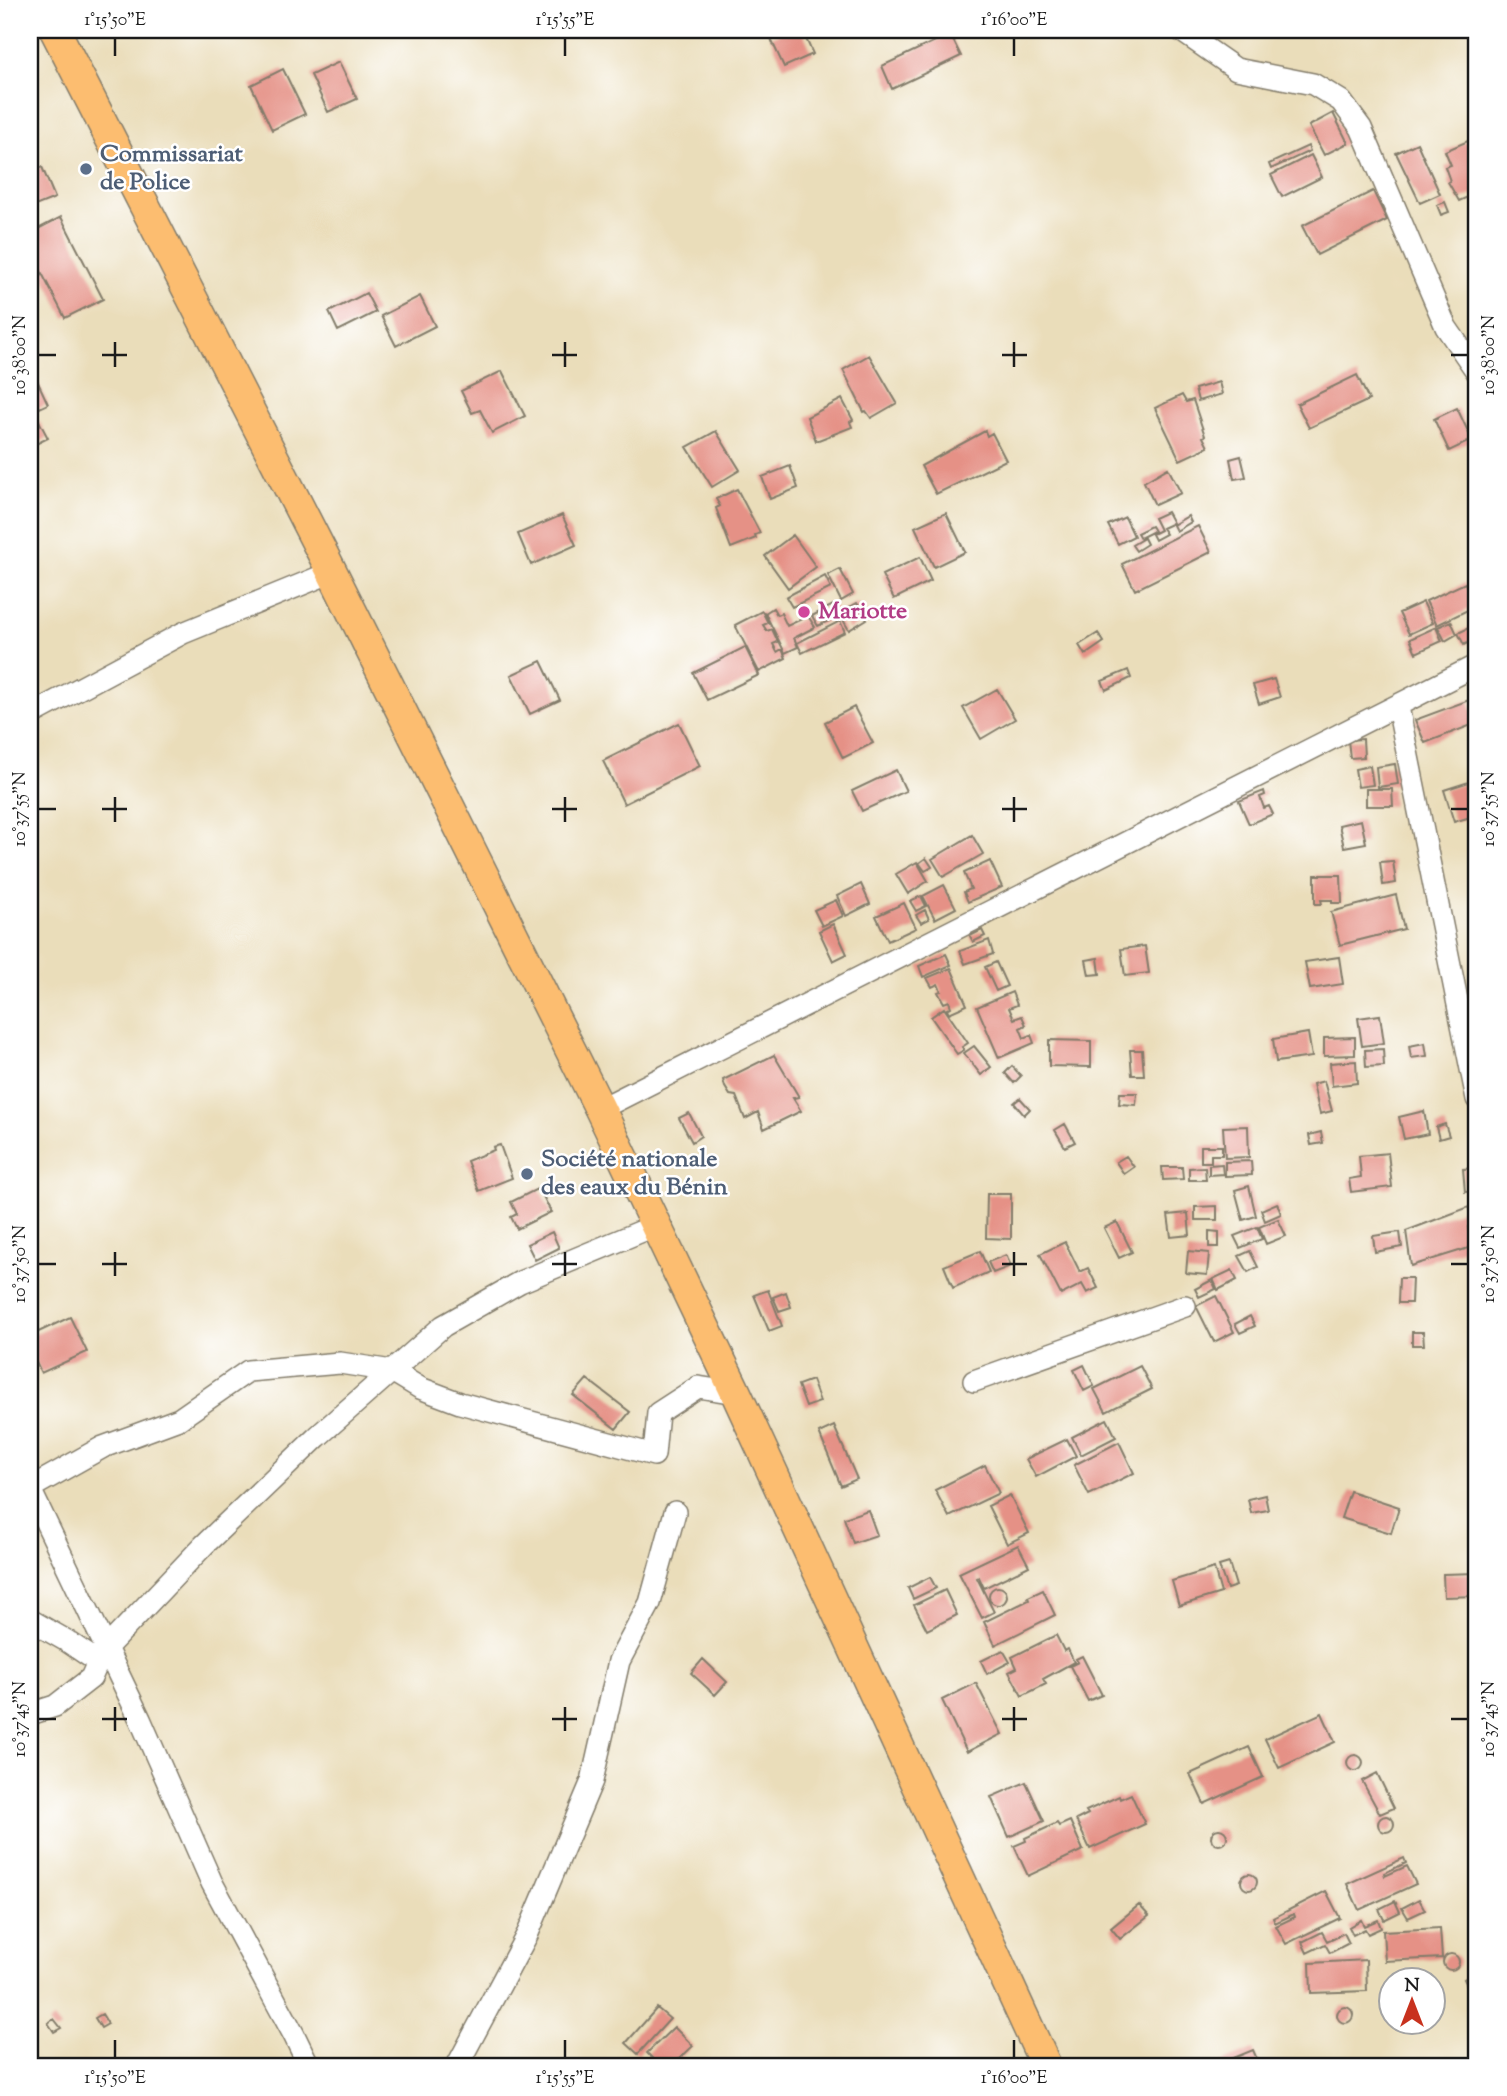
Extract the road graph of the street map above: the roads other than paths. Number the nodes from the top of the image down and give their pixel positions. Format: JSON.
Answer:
{"nodes":[{"id":1,"x":55,"y":30,"type":"edge"},
{"id":2,"x":1180,"y":30,"type":"edge"},
{"id":3,"x":1477,"y":372,"type":"edge"},
{"id":4,"x":332,"y":572,"type":"junction"},
{"id":5,"x":1477,"y":665,"type":"edge"},
{"id":6,"x":1398,"y":707,"type":"junction"},
{"id":7,"x":30,"y":715,"type":"edge"},
{"id":8,"x":1477,"y":1099,"type":"edge"},
{"id":9,"x":600,"y":1110,"type":"junction"},
{"id":10,"x":654,"y":1226,"type":"junction"},
{"id":11,"x":1185,"y":1306,"type":"dead end"},
{"id":12,"x":392,"y":1371,"type":"junction"},
{"id":13,"x":974,"y":1381,"type":"dead end"},
{"id":14,"x":736,"y":1393,"type":"junction"},
{"id":15,"x":30,"y":1489,"type":"edge"},
{"id":16,"x":675,"y":1512,"type":"dead end"},
{"id":17,"x":40,"y":1533,"type":"edge"},
{"id":18,"x":30,"y":1620,"type":"edge"},
{"id":19,"x":105,"y":1657,"type":"junction"},
{"id":20,"x":30,"y":1714,"type":"edge"},
{"id":21,"x":309,"y":2066,"type":"edge"},
{"id":22,"x":457,"y":2066,"type":"edge"},
{"id":23,"x":1046,"y":2066,"type":"edge"}],
"edges":[{"from":1,"to":4,"type":"highway"},
{"from":2,"to":3,"type":"street"},
{"from":4,"to":7,"type":"street"},
{"from":4,"to":9,"type":"highway"},
{"from":5,"to":6,"type":"street"},
{"from":6,"to":8,"type":"street"},
{"from":6,"to":9,"type":"street"},
{"from":9,"to":10,"type":"highway"},
{"from":10,"to":12,"type":"street"},
{"from":10,"to":14,"type":"highway"},
{"from":11,"to":13,"type":"street"},
{"from":12,"to":14,"type":"street"},
{"from":12,"to":15,"type":"street"},
{"from":12,"to":19,"type":"street"},
{"from":14,"to":23,"type":"highway"},
{"from":15,"to":17,"type":"street"},
{"from":16,"to":22,"type":"street"},
{"from":17,"to":19,"type":"street"},
{"from":18,"to":19,"type":"street"},
{"from":19,"to":20,"type":"street"},
{"from":19,"to":21,"type":"street"}]}
